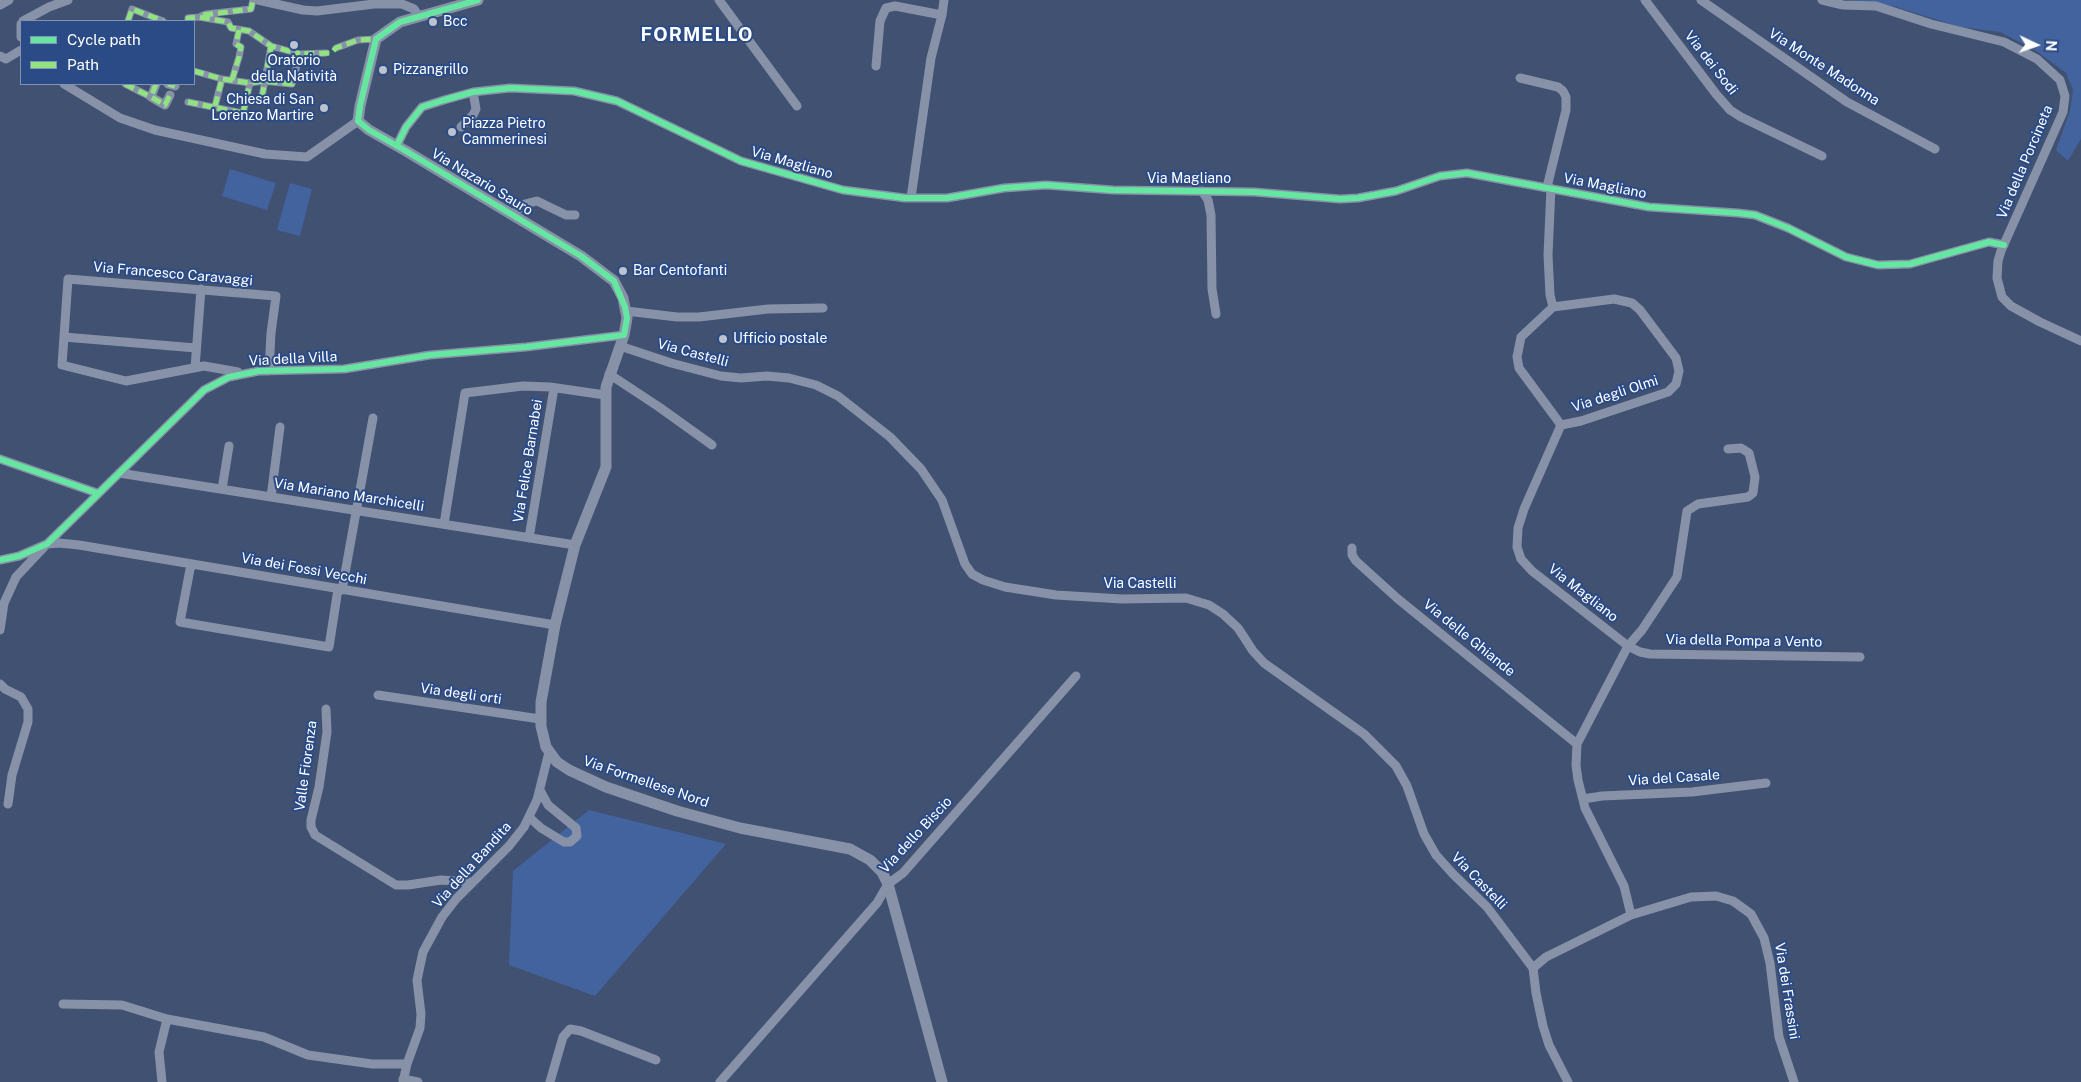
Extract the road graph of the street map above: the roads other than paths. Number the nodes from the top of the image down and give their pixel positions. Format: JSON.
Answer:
{"nodes":[{"id":1,"x":9,"y":0,"type":"edge"},
{"id":2,"x":68,"y":0,"type":"edge"},
{"id":3,"x":253,"y":0,"type":"edge"},
{"id":4,"x":258,"y":0,"type":"edge"},
{"id":5,"x":478,"y":0,"type":"edge"},
{"id":6,"x":719,"y":0,"type":"edge"},
{"id":7,"x":944,"y":0,"type":"edge"},
{"id":8,"x":1644,"y":0,"type":"edge"},
{"id":9,"x":1701,"y":0,"type":"edge"},
{"id":10,"x":1822,"y":0,"type":"edge"},
{"id":11,"x":295,"y":4,"type":"edge"},
{"id":12,"x":0,"y":5,"type":"edge"},
{"id":13,"x":942,"y":15,"type":"junction"},
{"id":14,"x":419,"y":16,"type":"junction"},
{"id":15,"x":198,"y":17,"type":"junction"},
{"id":16,"x":147,"y":19,"type":"edge"},
{"id":17,"x":27,"y":20,"type":"edge"},
{"id":18,"x":128,"y":20,"type":"edge"},
{"id":19,"x":188,"y":20,"type":"edge"},
{"id":20,"x":239,"y":30,"type":"junction"},
{"id":21,"x":376,"y":40,"type":"junction"},
{"id":22,"x":271,"y":46,"type":"junction"},
{"id":23,"x":336,"y":48,"type":"dead end"},
{"id":24,"x":20,"y":51,"type":"edge"},
{"id":25,"x":326,"y":53,"type":"dead end"},
{"id":26,"x":300,"y":54,"type":"junction"},
{"id":27,"x":0,"y":56,"type":"edge"},
{"id":28,"x":876,"y":66,"type":"dead end"},
{"id":29,"x":195,"y":70,"type":"edge"},
{"id":30,"x":1520,"y":78,"type":"dead end"},
{"id":31,"x":222,"y":79,"type":"junction"},
{"id":32,"x":232,"y":80,"type":"junction"},
{"id":33,"x":263,"y":81,"type":"junction"},
{"id":34,"x":250,"y":83,"type":"junction"},
{"id":35,"x":66,"y":85,"type":"edge"},
{"id":36,"x":127,"y":85,"type":"edge"},
{"id":37,"x":156,"y":85,"type":"edge"},
{"id":38,"x":473,"y":92,"type":"junction"},
{"id":39,"x":170,"y":95,"type":"dead end"},
{"id":40,"x":151,"y":97,"type":"junction"},
{"id":41,"x":262,"y":98,"type":"dead end"},
{"id":42,"x":188,"y":102,"type":"dead end"},
{"id":43,"x":215,"y":106,"type":"junction"},
{"id":44,"x":798,"y":106,"type":"dead end"},
{"id":45,"x":243,"y":113,"type":"junction"},
{"id":46,"x":252,"y":114,"type":"dead end"},
{"id":47,"x":358,"y":121,"type":"junction"},
{"id":48,"x":461,"y":127,"type":"dead end"},
{"id":49,"x":397,"y":145,"type":"junction"},
{"id":50,"x":1935,"y":149,"type":"dead end"},
{"id":51,"x":1822,"y":156,"type":"dead end"},
{"id":52,"x":1549,"y":188,"type":"junction"},
{"id":53,"x":1202,"y":191,"type":"junction"},
{"id":54,"x":911,"y":198,"type":"junction"},
{"id":55,"x":512,"y":214,"type":"junction"},
{"id":56,"x":575,"y":215,"type":"dead end"},
{"id":57,"x":2004,"y":245,"type":"junction"},
{"id":58,"x":201,"y":289,"type":"junction"},
{"id":59,"x":1553,"y":307,"type":"junction"},
{"id":60,"x":823,"y":308,"type":"dead end"},
{"id":61,"x":626,"y":311,"type":"junction"},
{"id":62,"x":1216,"y":314,"type":"dead end"},
{"id":63,"x":64,"y":336,"type":"junction"},
{"id":64,"x":622,"y":340,"type":"junction"},
{"id":65,"x":2081,"y":341,"type":"edge"},
{"id":66,"x":196,"y":348,"type":"junction"},
{"id":67,"x":195,"y":368,"type":"junction"},
{"id":68,"x":270,"y":371,"type":"junction"},
{"id":69,"x":246,"y":374,"type":"junction"},
{"id":70,"x":609,"y":374,"type":"junction"},
{"id":71,"x":554,"y":388,"type":"junction"},
{"id":72,"x":606,"y":395,"type":"junction"},
{"id":73,"x":373,"y":418,"type":"dead end"},
{"id":74,"x":1561,"y":425,"type":"junction"},
{"id":75,"x":280,"y":427,"type":"dead end"},
{"id":76,"x":712,"y":445,"type":"dead end"},
{"id":77,"x":229,"y":446,"type":"dead end"},
{"id":78,"x":1728,"y":449,"type":"dead end"},
{"id":79,"x":0,"y":459,"type":"edge"},
{"id":80,"x":119,"y":473,"type":"junction"},
{"id":81,"x":222,"y":489,"type":"junction"},
{"id":82,"x":97,"y":493,"type":"junction"},
{"id":83,"x":271,"y":497,"type":"junction"},
{"id":84,"x":356,"y":511,"type":"junction"},
{"id":85,"x":444,"y":524,"type":"junction"},
{"id":86,"x":529,"y":538,"type":"junction"},
{"id":87,"x":47,"y":544,"type":"junction"},
{"id":88,"x":575,"y":545,"type":"junction"},
{"id":89,"x":1352,"y":548,"type":"dead end"},
{"id":90,"x":0,"y":560,"type":"edge"},
{"id":91,"x":191,"y":564,"type":"junction"},
{"id":92,"x":340,"y":589,"type":"junction"},
{"id":93,"x":555,"y":625,"type":"junction"},
{"id":94,"x":0,"y":630,"type":"edge"},
{"id":95,"x":1628,"y":646,"type":"junction"},
{"id":96,"x":1860,"y":657,"type":"dead end"},
{"id":97,"x":1076,"y":676,"type":"dead end"},
{"id":98,"x":0,"y":684,"type":"edge"},
{"id":99,"x":378,"y":695,"type":"dead end"},
{"id":100,"x":326,"y":709,"type":"dead end"},
{"id":101,"x":540,"y":719,"type":"junction"},
{"id":102,"x":1577,"y":744,"type":"junction"},
{"id":103,"x":549,"y":752,"type":"junction"},
{"id":104,"x":1766,"y":783,"type":"dead end"},
{"id":105,"x":540,"y":790,"type":"junction"},
{"id":106,"x":1582,"y":799,"type":"junction"},
{"id":107,"x":8,"y":804,"type":"dead end"},
{"id":108,"x":529,"y":817,"type":"junction"},
{"id":109,"x":471,"y":882,"type":"junction"},
{"id":110,"x":888,"y":884,"type":"junction"},
{"id":111,"x":1631,"y":915,"type":"junction"},
{"id":112,"x":1533,"y":968,"type":"junction"},
{"id":113,"x":63,"y":1004,"type":"dead end"},
{"id":114,"x":167,"y":1019,"type":"junction"},
{"id":115,"x":656,"y":1060,"type":"dead end"},
{"id":116,"x":407,"y":1064,"type":"junction"},
{"id":117,"x":403,"y":1081,"type":"edge"},
{"id":118,"x":162,"y":1082,"type":"edge"},
{"id":119,"x":418,"y":1082,"type":"edge"},
{"id":120,"x":550,"y":1082,"type":"edge"},
{"id":121,"x":720,"y":1082,"type":"edge"},
{"id":122,"x":942,"y":1082,"type":"edge"},
{"id":123,"x":1568,"y":1082,"type":"edge"},
{"id":124,"x":1794,"y":1082,"type":"edge"}],
"edges":[{"from":1,"to":12,"type":"street"},
{"from":2,"to":17,"type":"street"},
{"from":3,"to":15,"type":"street"},
{"from":4,"to":11,"type":"street"},
{"from":5,"to":14,"type":"street"},
{"from":6,"to":44,"type":"street"},
{"from":7,"to":13,"type":"street"},
{"from":8,"to":51,"type":"street","name":"Via dei Sodi"},
{"from":9,"to":50,"type":"street","name":"Via Monte Madonna"},
{"from":10,"to":57,"type":"street","name":"Via della Porcineta"},
{"from":11,"to":14,"type":"street"},
{"from":13,"to":28,"type":"street"},
{"from":13,"to":54,"type":"street"},
{"from":14,"to":21,"type":"street"},
{"from":15,"to":19,"type":"street"},
{"from":15,"to":20,"type":"street"},
{"from":16,"to":18,"type":"street"},
{"from":20,"to":22,"type":"street"},
{"from":20,"to":32,"type":"street"},
{"from":21,"to":23,"type":"street"},
{"from":21,"to":47,"type":"street"},
{"from":22,"to":26,"type":"street"},
{"from":22,"to":33,"type":"street"},
{"from":24,"to":27,"type":"street"},
{"from":25,"to":26,"type":"street"},
{"from":26,"to":33,"type":"street"},
{"from":29,"to":31,"type":"street"},
{"from":30,"to":52,"type":"street"},
{"from":31,"to":32,"type":"street"},
{"from":31,"to":43,"type":"street"},
{"from":32,"to":34,"type":"street"},
{"from":33,"to":34,"type":"street"},
{"from":33,"to":41,"type":"street"},
{"from":34,"to":45,"type":"street"},
{"from":35,"to":47,"type":"street"},
{"from":36,"to":40,"type":"street"},
{"from":37,"to":40,"type":"street"},
{"from":38,"to":48,"type":"street"},
{"from":38,"to":49,"type":"street","name":"Via Magliano"},
{"from":38,"to":54,"type":"street","name":"Via Magliano"},
{"from":39,"to":40,"type":"street"},
{"from":42,"to":43,"type":"street"},
{"from":43,"to":45,"type":"street"},
{"from":45,"to":46,"type":"street"},
{"from":47,"to":49,"type":"street","name":"Via Nazario Sauro"},
{"from":49,"to":55,"type":"street","name":"Via Nazario Sauro"},
{"from":52,"to":53,"type":"street","name":"Via Magliano"},
{"from":52,"to":57,"type":"street","name":"Via Magliano"},
{"from":52,"to":59,"type":"street","name":"Via Magliano"},
{"from":53,"to":54,"type":"street","name":"Via Magliano"},
{"from":53,"to":62,"type":"street"},
{"from":55,"to":56,"type":"street"},
{"from":55,"to":61,"type":"street","name":"Via Nazario Sauro"},
{"from":57,"to":65,"type":"street","name":"Via della Porcineta"},
{"from":58,"to":63,"type":"street","name":"Via Francesco Caravaggi"},
{"from":58,"to":66,"type":"street"},
{"from":58,"to":68,"type":"street","name":"Via Francesco Caravaggi"},
{"from":59,"to":74,"type":"street"},
{"from":59,"to":74,"type":"street","name":"Via degli Olmi"},
{"from":60,"to":61,"type":"street"},
{"from":61,"to":64,"type":"street","name":"Via Nazario Sauro"},
{"from":63,"to":66,"type":"street"},
{"from":63,"to":67,"type":"street"},
{"from":64,"to":68,"type":"street","name":"Via della Villa"},
{"from":64,"to":70,"type":"street"},
{"from":64,"to":112,"type":"street","name":"Via Castelli"},
{"from":66,"to":67,"type":"street"},
{"from":67,"to":69,"type":"street"},
{"from":68,"to":69,"type":"street","name":"Via della Villa"},
{"from":69,"to":80,"type":"street","name":"Via della Villa"},
{"from":70,"to":72,"type":"street"},
{"from":70,"to":76,"type":"street"},
{"from":71,"to":72,"type":"street"},
{"from":71,"to":85,"type":"street"},
{"from":71,"to":86,"type":"street","name":"Via Felice Barnabei"},
{"from":72,"to":88,"type":"street"},
{"from":73,"to":84,"type":"street"},
{"from":74,"to":95,"type":"street","name":"Via Magliano"},
{"from":75,"to":83,"type":"street"},
{"from":77,"to":81,"type":"street"},
{"from":78,"to":95,"type":"street"},
{"from":79,"to":82,"type":"street"},
{"from":80,"to":81,"type":"street","name":"Via Mariano Marchicelli"},
{"from":80,"to":82,"type":"street","name":"Via della Villa"},
{"from":81,"to":83,"type":"street","name":"Via Mariano Marchicelli"},
{"from":82,"to":87,"type":"street","name":"Via della Villa"},
{"from":83,"to":84,"type":"street","name":"Via Mariano Marchicelli"},
{"from":84,"to":85,"type":"street","name":"Via Mariano Marchicelli"},
{"from":84,"to":92,"type":"street"},
{"from":85,"to":86,"type":"street","name":"Via Mariano Marchicelli"},
{"from":86,"to":88,"type":"street","name":"Via Mariano Marchicelli"},
{"from":87,"to":90,"type":"street","name":"Via della Villa"},
{"from":87,"to":91,"type":"street","name":"Via dei Fossi Vecchi"},
{"from":87,"to":94,"type":"street"},
{"from":88,"to":93,"type":"street"},
{"from":89,"to":102,"type":"street","name":"Via delle Ghiande"},
{"from":91,"to":92,"type":"street","name":"Via dei Fossi Vecchi"},
{"from":91,"to":92,"type":"street"},
{"from":92,"to":93,"type":"street","name":"Via dei Fossi Vecchi"},
{"from":93,"to":101,"type":"street"},
{"from":95,"to":96,"type":"street","name":"Via della Pompa a Vento"},
{"from":95,"to":102,"type":"street"},
{"from":97,"to":110,"type":"street","name":"Via dello Biscio"},
{"from":98,"to":107,"type":"street"},
{"from":99,"to":101,"type":"street","name":"Via degli orti"},
{"from":100,"to":109,"type":"street","name":"Valle Fiorenza"},
{"from":101,"to":103,"type":"street"},
{"from":102,"to":106,"type":"street"},
{"from":103,"to":105,"type":"street","name":"Via della Bandita"},
{"from":103,"to":110,"type":"street","name":"Via Formellese Nord"},
{"from":104,"to":106,"type":"street","name":"Via del Casale"},
{"from":105,"to":108,"type":"street","name":"Via della Bandita"},
{"from":105,"to":108,"type":"street"},
{"from":106,"to":111,"type":"street"},
{"from":108,"to":109,"type":"street","name":"Via della Bandita"},
{"from":109,"to":116,"type":"street","name":"Via della Bandita"},
{"from":110,"to":121,"type":"street","name":"Via dello Biscio"},
{"from":110,"to":122,"type":"street","name":"Via Formellese Nord"},
{"from":111,"to":112,"type":"street","name":"Via dei Frassini"},
{"from":111,"to":124,"type":"street","name":"Via dei Frassini"},
{"from":112,"to":123,"type":"street"},
{"from":113,"to":114,"type":"street"},
{"from":114,"to":116,"type":"street"},
{"from":114,"to":118,"type":"street"},
{"from":115,"to":120,"type":"street"},
{"from":116,"to":117,"type":"street","name":"Via della Bandita"},
{"from":117,"to":119,"type":"street"}]}
